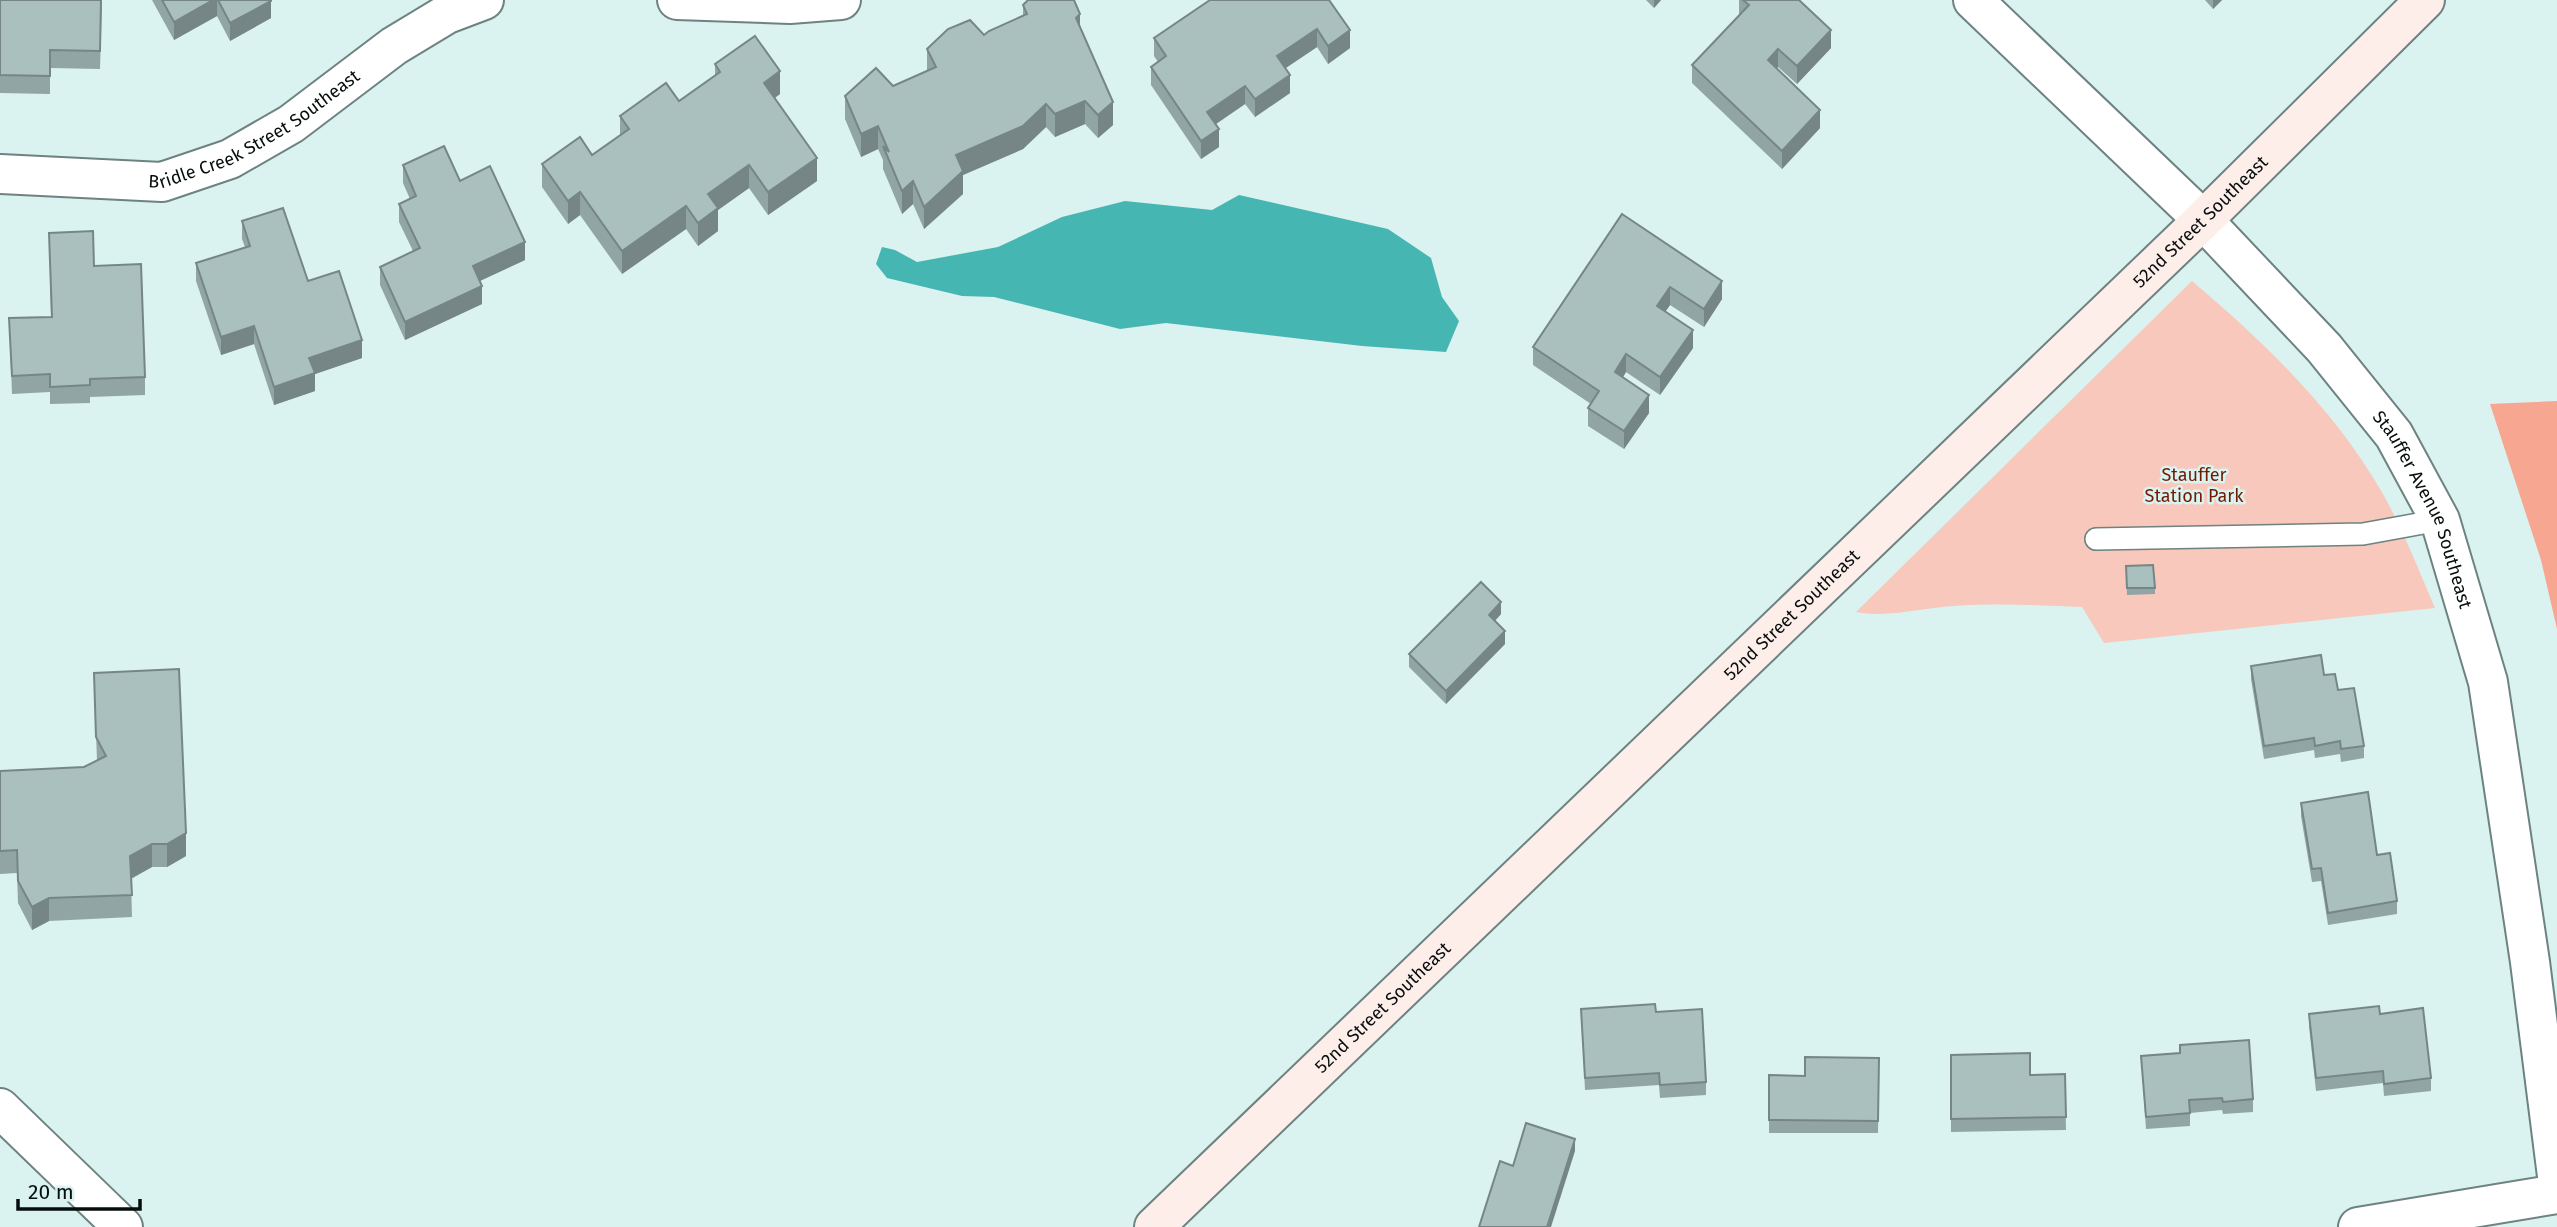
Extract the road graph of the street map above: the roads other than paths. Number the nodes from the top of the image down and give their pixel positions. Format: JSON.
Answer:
{"nodes":[{"id":1,"x":484,"y":0,"type":"edge"},
{"id":2,"x":677,"y":0,"type":"edge"},
{"id":3,"x":841,"y":0,"type":"edge"},
{"id":4,"x":1973,"y":0,"type":"edge"},
{"id":5,"x":2425,"y":0,"type":"edge"},
{"id":6,"x":0,"y":174,"type":"edge"},
{"id":7,"x":2203,"y":220,"type":"junction"},
{"id":8,"x":2440,"y":520,"type":"junction"},
{"id":9,"x":2096,"y":539,"type":"dead end"},
{"id":10,"x":2543,"y":960,"type":"edge"},
{"id":11,"x":0,"y":1108,"type":"edge"},
{"id":12,"x":2557,"y":1176,"type":"edge"},
{"id":13,"x":2557,"y":1194,"type":"edge"},
{"id":14,"x":123,"y":1227,"type":"edge"},
{"id":15,"x":1154,"y":1227,"type":"edge"},
{"id":16,"x":2358,"y":1227,"type":"edge"}],
"edges":[{"from":1,"to":6,"type":"street","name":"Bridle Creek Street Southeast"},
{"from":2,"to":3,"type":"street"},
{"from":4,"to":7,"type":"street","name":"Stauffer Avenue Southeast"},
{"from":5,"to":7,"type":"main road","name":"52nd Street Southeast"},
{"from":7,"to":8,"type":"street","name":"Stauffer Avenue Southeast"},
{"from":7,"to":15,"type":"main road","name":"52nd Street Southeast"},
{"from":8,"to":9,"type":"lane"},
{"from":8,"to":10,"type":"street","name":"Stauffer Avenue Southeast"},
{"from":10,"to":12,"type":"street","name":"Stauffer Avenue Southeast"},
{"from":11,"to":14,"type":"street"},
{"from":13,"to":16,"type":"street"}]}
